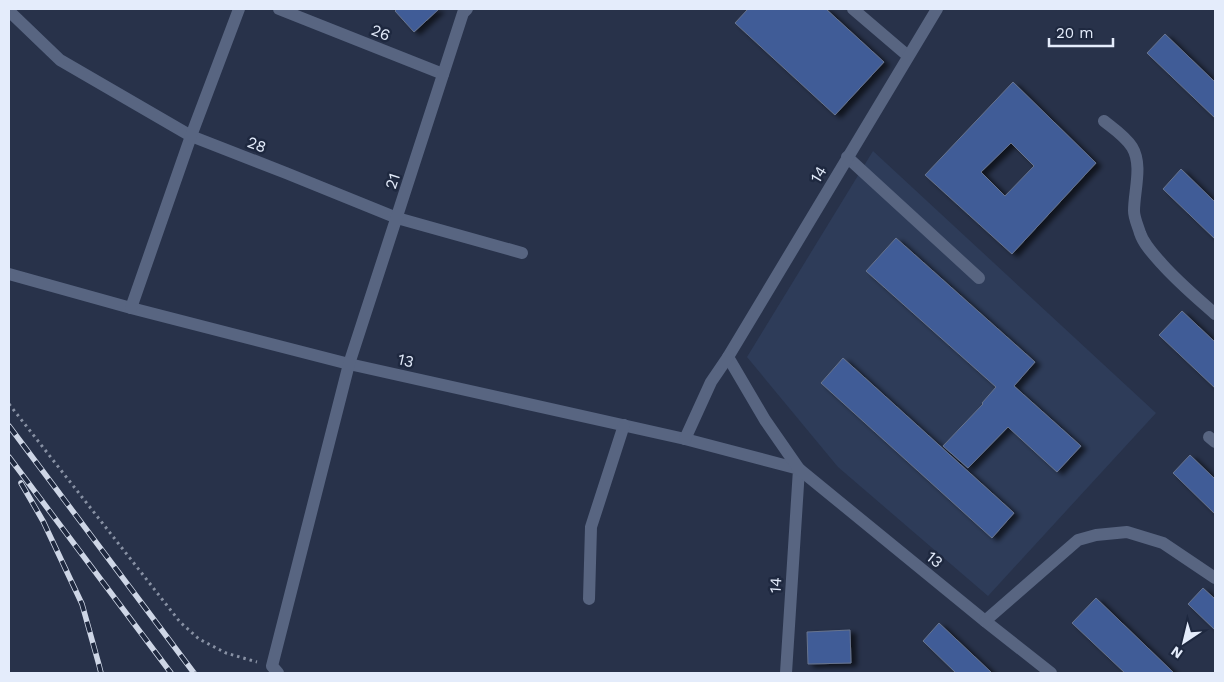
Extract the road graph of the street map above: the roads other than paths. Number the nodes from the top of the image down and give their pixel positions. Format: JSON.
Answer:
{"nodes":[{"id":1,"x":239,"y":9,"type":"edge"},
{"id":2,"x":279,"y":9,"type":"edge"},
{"id":3,"x":467,"y":9,"type":"edge"},
{"id":4,"x":853,"y":9,"type":"edge"},
{"id":5,"x":937,"y":9,"type":"edge"},
{"id":6,"x":9,"y":11,"type":"edge"},
{"id":7,"x":908,"y":56,"type":"junction"},
{"id":8,"x":443,"y":74,"type":"junction"},
{"id":9,"x":1104,"y":121,"type":"dead end"},
{"id":10,"x":191,"y":136,"type":"junction"},
{"id":11,"x":847,"y":157,"type":"junction"},
{"id":12,"x":397,"y":218,"type":"junction"},
{"id":13,"x":522,"y":253,"type":"dead end"},
{"id":14,"x":9,"y":274,"type":"edge"},
{"id":15,"x":979,"y":278,"type":"dead end"},
{"id":16,"x":130,"y":308,"type":"junction"},
{"id":17,"x":1215,"y":314,"type":"edge"},
{"id":18,"x":728,"y":357,"type":"junction"},
{"id":19,"x":350,"y":364,"type":"junction"},
{"id":20,"x":624,"y":425,"type":"junction"},
{"id":21,"x":685,"y":438,"type":"junction"},
{"id":22,"x":799,"y":469,"type":"junction"},
{"id":23,"x":1215,"y":578,"type":"edge"},
{"id":24,"x":589,"y":599,"type":"dead end"},
{"id":25,"x":985,"y":621,"type":"junction"},
{"id":26,"x":1028,"y":655,"type":"junction"},
{"id":27,"x":275,"y":670,"type":"edge"},
{"id":28,"x":786,"y":673,"type":"edge"},
{"id":29,"x":1037,"y":673,"type":"edge"},
{"id":30,"x":1052,"y":673,"type":"edge"}],
"edges":[{"from":1,"to":10,"type":"street"},
{"from":2,"to":8,"type":"street","name":"26"},
{"from":3,"to":8,"type":"street","name":"21"},
{"from":4,"to":7,"type":"street"},
{"from":5,"to":7,"type":"street","name":"14"},
{"from":6,"to":10,"type":"street","name":"28"},
{"from":7,"to":11,"type":"street","name":"14"},
{"from":8,"to":12,"type":"street","name":"21"},
{"from":9,"to":17,"type":"street"},
{"from":10,"to":12,"type":"street","name":"28"},
{"from":10,"to":16,"type":"street"},
{"from":11,"to":15,"type":"street"},
{"from":11,"to":18,"type":"street","name":"14"},
{"from":12,"to":13,"type":"street","name":"28"},
{"from":12,"to":19,"type":"street","name":"21"},
{"from":14,"to":16,"type":"street","name":"13"},
{"from":16,"to":19,"type":"street","name":"13"},
{"from":18,"to":21,"type":"street","name":"14"},
{"from":18,"to":22,"type":"street","name":"13"},
{"from":19,"to":20,"type":"street","name":"13"},
{"from":19,"to":27,"type":"street","name":"21"},
{"from":20,"to":21,"type":"street","name":"13"},
{"from":20,"to":24,"type":"street"},
{"from":21,"to":22,"type":"street","name":"13"},
{"from":22,"to":25,"type":"street","name":"13"},
{"from":22,"to":28,"type":"street","name":"14"},
{"from":23,"to":25,"type":"street"},
{"from":25,"to":26,"type":"street","name":"13"},
{"from":26,"to":29,"type":"street"},
{"from":26,"to":30,"type":"street","name":"13"}]}
